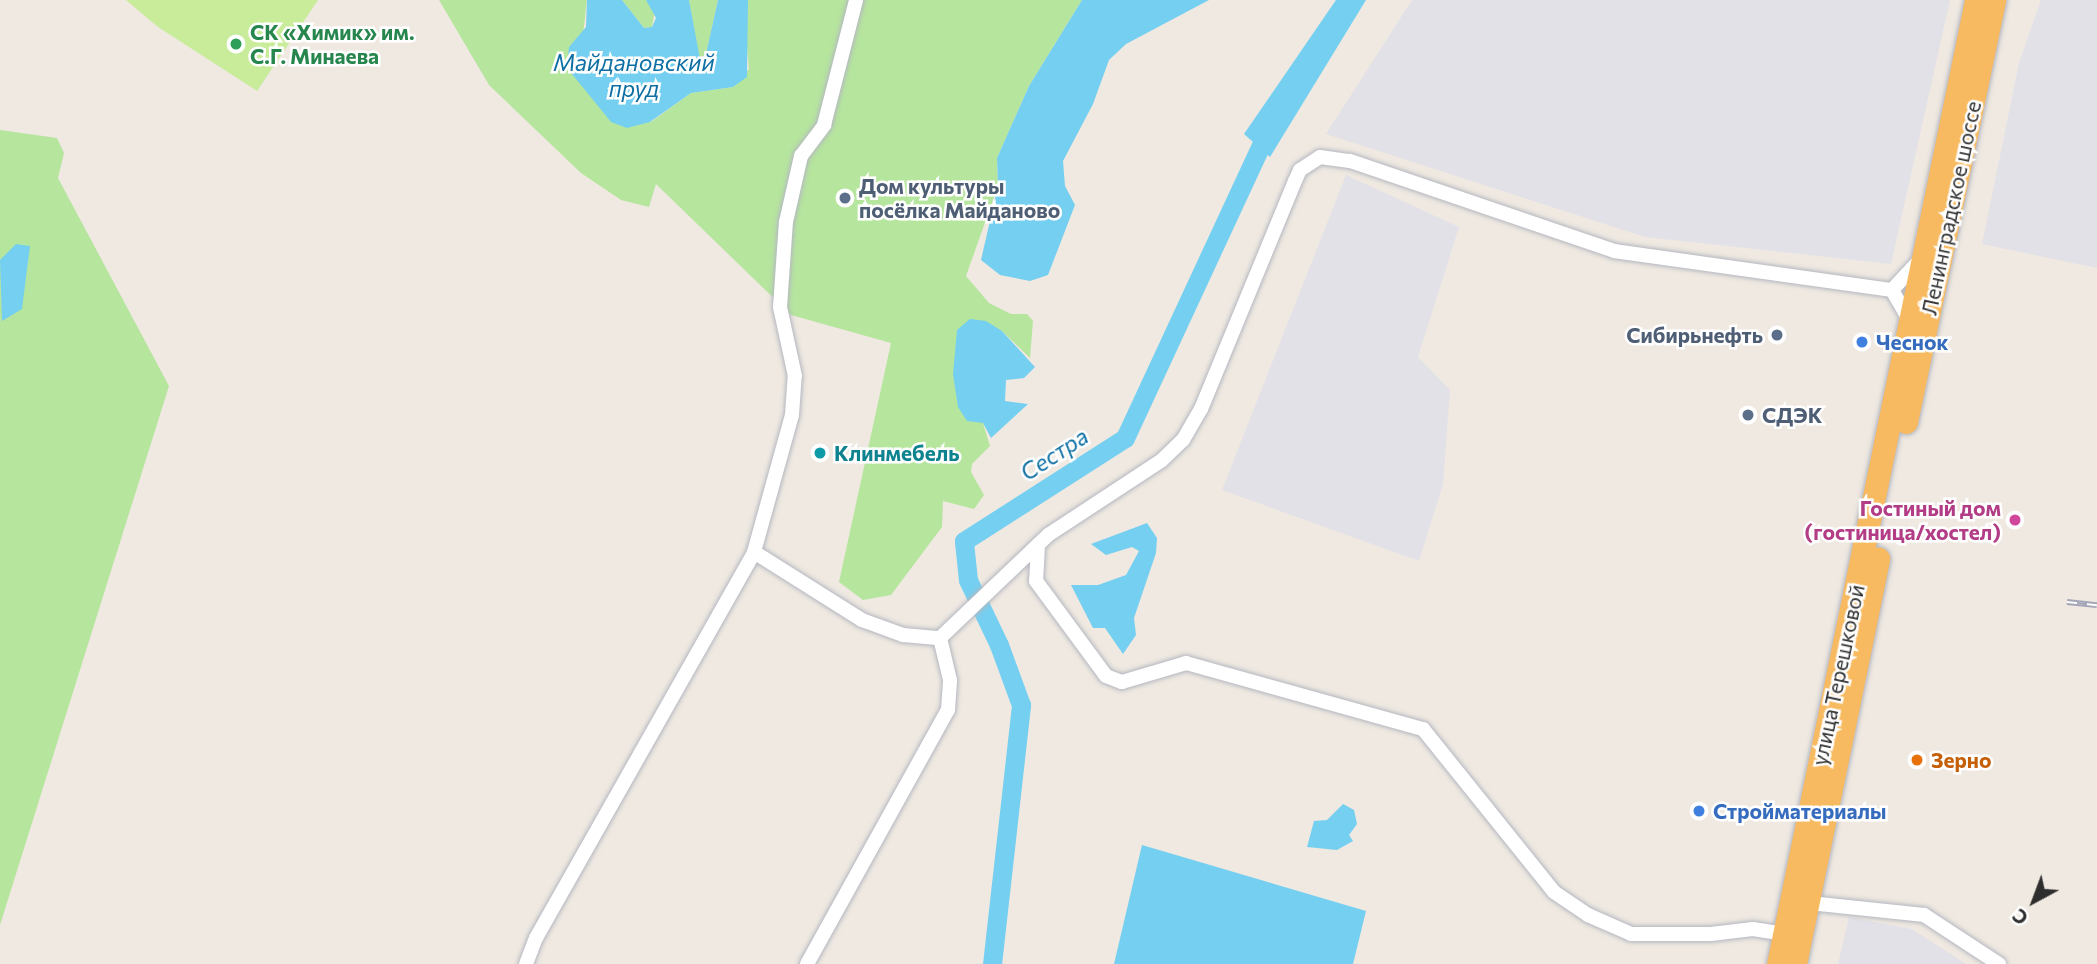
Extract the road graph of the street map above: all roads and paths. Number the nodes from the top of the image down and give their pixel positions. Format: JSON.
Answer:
{"nodes":[{"id":1,"x":856,"y":0,"type":"edge"},
{"id":2,"x":1976,"y":0,"type":"edge"},
{"id":3,"x":1994,"y":0,"type":"edge"},
{"id":4,"x":1922,"y":255,"type":"junction"},
{"id":5,"x":1892,"y":290,"type":"junction"},
{"id":6,"x":1910,"y":322,"type":"junction"},
{"id":7,"x":1035,"y":548,"type":"junction"},
{"id":8,"x":1865,"y":550,"type":"joint"},
{"id":9,"x":754,"y":552,"type":"junction"},
{"id":10,"x":940,"y":638,"type":"junction"},
{"id":11,"x":1858,"y":663,"type":"joint"},
{"id":12,"x":1799,"y":902,"type":"junction"},
{"id":13,"x":1792,"y":935,"type":"junction"},
{"id":14,"x":526,"y":964,"type":"edge"},
{"id":15,"x":807,"y":964,"type":"edge"},
{"id":16,"x":1778,"y":964,"type":"edge"},
{"id":17,"x":1795,"y":964,"type":"edge"},
{"id":18,"x":2000,"y":964,"type":"edge"}],
"edges":[{"from":1,"to":9,"type":"street"},
{"from":2,"to":4,"type":"highway","name":"Ленинградское шоссе"},
{"from":3,"to":11,"type":"highway","name":"Ленинградское шоссе"},
{"from":4,"to":5,"type":"street"},
{"from":4,"to":6,"type":"highway","name":"Ленинградское шоссе"},
{"from":5,"to":6,"type":"street"},
{"from":5,"to":7,"type":"street"},
{"from":6,"to":8,"type":"highway","name":"Ленинградское шоссе"},
{"from":7,"to":10,"type":"street"},
{"from":7,"to":13,"type":"street"},
{"from":8,"to":12,"type":"highway","name":"улица Терешковой"},
{"from":9,"to":10,"type":"street"},
{"from":9,"to":14,"type":"street"},
{"from":10,"to":15,"type":"street"},
{"from":11,"to":12,"type":"highway","name":"улица Терешковой"},
{"from":12,"to":13,"type":"highway","name":"улица Терешковой"},
{"from":12,"to":18,"type":"street"},
{"from":13,"to":16,"type":"highway","name":"улица Терешковой"},
{"from":13,"to":17,"type":"highway","name":"улица Терешковой"}]}
